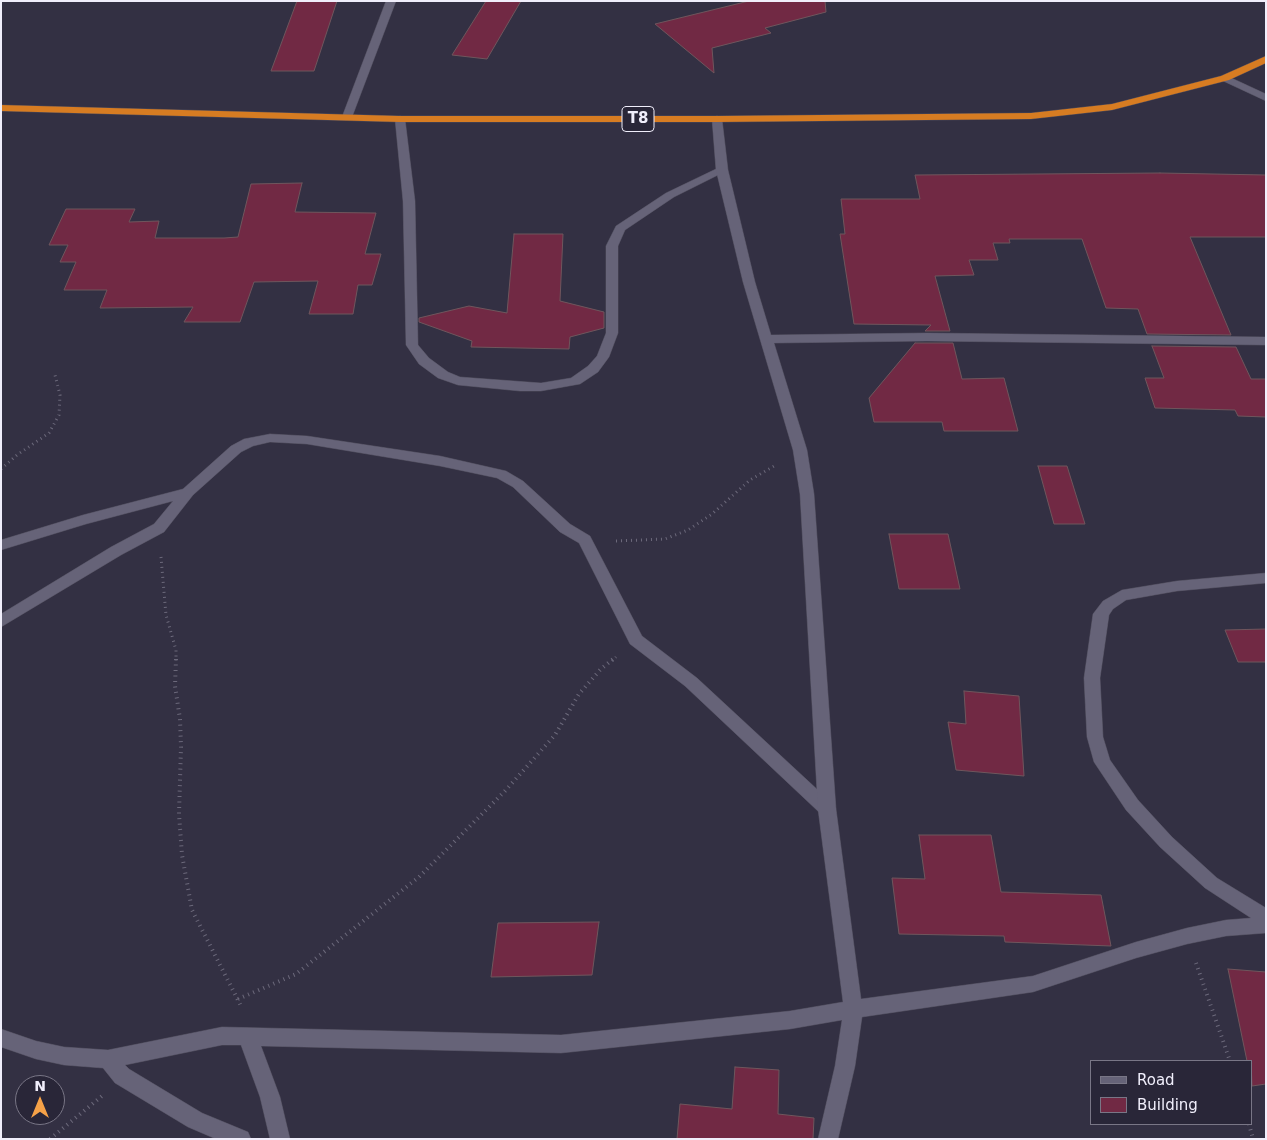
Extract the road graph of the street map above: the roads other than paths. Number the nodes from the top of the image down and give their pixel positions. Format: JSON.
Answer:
{"nodes":[{"id":1,"x":391,"y":1,"type":"edge"},
{"id":2,"x":1266,"y":59,"type":"edge"},
{"id":3,"x":1225,"y":78,"type":"junction"},
{"id":4,"x":1266,"y":98,"type":"edge"},
{"id":5,"x":1,"y":108,"type":"edge"},
{"id":6,"x":347,"y":117,"type":"junction"},
{"id":7,"x":400,"y":119,"type":"junction"},
{"id":8,"x":717,"y":119,"type":"junction"},
{"id":9,"x":722,"y":170,"type":"junction"},
{"id":10,"x":767,"y":339,"type":"junction"},
{"id":11,"x":1266,"y":341,"type":"edge"},
{"id":12,"x":188,"y":492,"type":"junction"},
{"id":13,"x":1,"y":545,"type":"edge"},
{"id":14,"x":1266,"y":578,"type":"edge"},
{"id":15,"x":1,"y":621,"type":"edge"},
{"id":16,"x":826,"y":809,"type":"junction"},
{"id":17,"x":1266,"y":918,"type":"edge"},
{"id":18,"x":1266,"y":925,"type":"edge"},
{"id":19,"x":853,"y":1009,"type":"junction"},
{"id":20,"x":250,"y":1036,"type":"junction"},
{"id":21,"x":1,"y":1038,"type":"edge"},
{"id":22,"x":108,"y":1059,"type":"junction"},
{"id":23,"x":241,"y":1139,"type":"edge"},
{"id":24,"x":280,"y":1139,"type":"edge"},
{"id":25,"x":828,"y":1139,"type":"edge"}],
"edges":[{"from":1,"to":6,"type":"street"},
{"from":2,"to":3,"type":"highway","number":"T8"},
{"from":3,"to":4,"type":"street"},
{"from":3,"to":8,"type":"highway","number":"T8"},
{"from":5,"to":6,"type":"highway","number":"T8"},
{"from":6,"to":7,"type":"highway","number":"T8"},
{"from":7,"to":8,"type":"highway","number":"T8"},
{"from":7,"to":9,"type":"street"},
{"from":8,"to":9,"type":"street"},
{"from":9,"to":10,"type":"street"},
{"from":10,"to":11,"type":"street"},
{"from":10,"to":16,"type":"street"},
{"from":12,"to":13,"type":"street"},
{"from":12,"to":15,"type":"street"},
{"from":12,"to":16,"type":"street"},
{"from":14,"to":17,"type":"street"},
{"from":16,"to":19,"type":"street"},
{"from":18,"to":19,"type":"street"},
{"from":19,"to":20,"type":"street"},
{"from":19,"to":25,"type":"street"},
{"from":20,"to":22,"type":"street"},
{"from":20,"to":24,"type":"street"},
{"from":21,"to":22,"type":"street"},
{"from":22,"to":23,"type":"street"}]}
